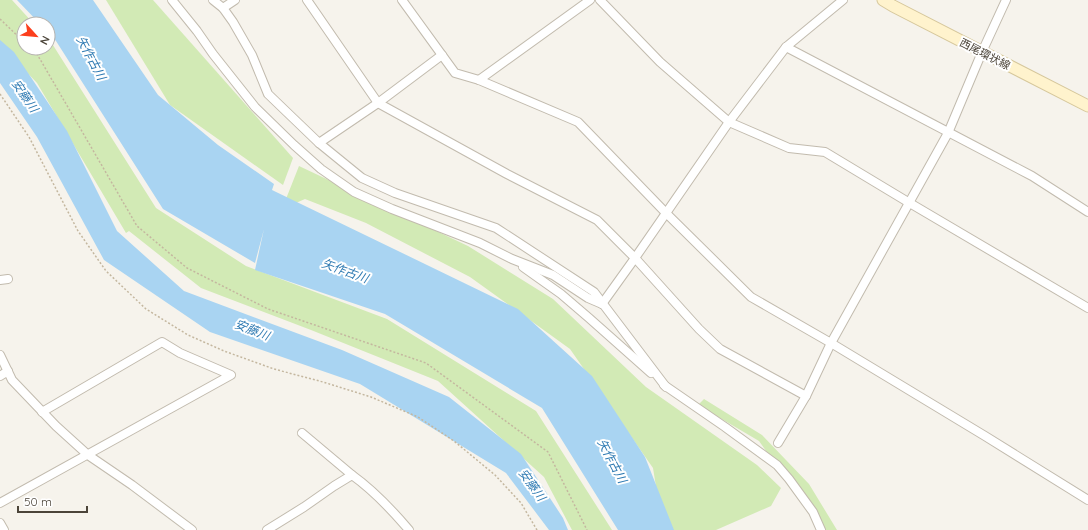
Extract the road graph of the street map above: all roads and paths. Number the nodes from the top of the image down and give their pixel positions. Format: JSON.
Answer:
{"nodes":[{"id":1,"x":172,"y":0,"type":"edge"},
{"id":2,"x":213,"y":0,"type":"edge"},
{"id":3,"x":235,"y":0,"type":"edge"},
{"id":4,"x":307,"y":0,"type":"edge"},
{"id":5,"x":402,"y":0,"type":"edge"},
{"id":6,"x":590,"y":0,"type":"edge"},
{"id":7,"x":600,"y":0,"type":"edge"},
{"id":8,"x":843,"y":0,"type":"edge"},
{"id":9,"x":883,"y":0,"type":"edge"},
{"id":10,"x":1006,"y":0,"type":"edge"},
{"id":11,"x":223,"y":8,"type":"junction"},
{"id":12,"x":0,"y":19,"type":"edge"},
{"id":13,"x":16,"y":34,"type":"edge"},
{"id":14,"x":786,"y":46,"type":"junction"},
{"id":15,"x":982,"y":52,"type":"junction"},
{"id":16,"x":442,"y":55,"type":"junction"},
{"id":17,"x":38,"y":56,"type":"edge"},
{"id":18,"x":479,"y":80,"type":"junction"},
{"id":19,"x":0,"y":94,"type":"edge"},
{"id":20,"x":378,"y":104,"type":"junction"},
{"id":21,"x":1088,"y":106,"type":"edge"},
{"id":22,"x":729,"y":122,"type":"junction"},
{"id":23,"x":948,"y":133,"type":"junction"},
{"id":24,"x":319,"y":143,"type":"junction"},
{"id":25,"x":908,"y":202,"type":"junction"},
{"id":26,"x":1088,"y":212,"type":"edge"},
{"id":27,"x":666,"y":213,"type":"junction"},
{"id":28,"x":636,"y":258,"type":"junction"},
{"id":29,"x":512,"y":259,"type":"junction"},
{"id":30,"x":602,"y":304,"type":"junction"},
{"id":31,"x":1088,"y":308,"type":"edge"},
{"id":32,"x":831,"y":343,"type":"junction"},
{"id":33,"x":0,"y":355,"type":"edge"},
{"id":34,"x":8,"y":371,"type":"junction"},
{"id":35,"x":0,"y":376,"type":"edge"},
{"id":36,"x":666,"y":387,"type":"junction"},
{"id":37,"x":806,"y":396,"type":"junction"},
{"id":38,"x":42,"y":412,"type":"junction"},
{"id":39,"x":302,"y":433,"type":"dead end"},
{"id":40,"x":778,"y":443,"type":"dead end"},
{"id":41,"x":88,"y":455,"type":"junction"},
{"id":42,"x":352,"y":475,"type":"junction"},
{"id":43,"x":1088,"y":500,"type":"edge"},
{"id":44,"x":0,"y":504,"type":"edge"},
{"id":45,"x":0,"y":523,"type":"edge"},
{"id":46,"x":4,"y":530,"type":"edge"},
{"id":47,"x":192,"y":530,"type":"edge"},
{"id":48,"x":267,"y":530,"type":"edge"},
{"id":49,"x":409,"y":530,"type":"edge"},
{"id":50,"x":537,"y":530,"type":"edge"},
{"id":51,"x":587,"y":530,"type":"edge"},
{"id":52,"x":821,"y":530,"type":"edge"}],
"edges":[{"from":1,"to":29,"type":"street"},
{"from":2,"to":11,"type":"street"},
{"from":3,"to":11,"type":"street"},
{"from":4,"to":20,"type":"street"},
{"from":5,"to":16,"type":"street"},
{"from":6,"to":18,"type":"street"},
{"from":7,"to":22,"type":"street"},
{"from":8,"to":14,"type":"street"},
{"from":9,"to":15,"type":"main road","name":"西尾環状線"},
{"from":10,"to":15,"type":"street"},
{"from":11,"to":24,"type":"street"},
{"from":12,"to":13,"type":"path"},
{"from":14,"to":22,"type":"street"},
{"from":14,"to":23,"type":"street"},
{"from":15,"to":21,"type":"main road","name":"西尾環状線"},
{"from":15,"to":23,"type":"street"},
{"from":16,"to":18,"type":"street"},
{"from":16,"to":20,"type":"street"},
{"from":17,"to":51,"type":"path"},
{"from":18,"to":27,"type":"street"},
{"from":19,"to":50,"type":"path"},
{"from":20,"to":24,"type":"street"},
{"from":20,"to":28,"type":"street"},
{"from":22,"to":25,"type":"street"},
{"from":22,"to":27,"type":"street"},
{"from":23,"to":25,"type":"street"},
{"from":23,"to":26,"type":"street"},
{"from":24,"to":30,"type":"street"},
{"from":25,"to":31,"type":"street"},
{"from":25,"to":32,"type":"street"},
{"from":27,"to":28,"type":"street"},
{"from":27,"to":32,"type":"street"},
{"from":28,"to":30,"type":"street"},
{"from":28,"to":37,"type":"street"},
{"from":29,"to":30,"type":"street"},
{"from":29,"to":36,"type":"street"},
{"from":30,"to":36,"type":"street"},
{"from":32,"to":37,"type":"street"},
{"from":32,"to":43,"type":"street"},
{"from":33,"to":34,"type":"street"},
{"from":34,"to":35,"type":"street"},
{"from":34,"to":38,"type":"street"},
{"from":36,"to":52,"type":"street"},
{"from":37,"to":40,"type":"street"},
{"from":38,"to":41,"type":"street"},
{"from":38,"to":41,"type":"street"},
{"from":39,"to":42,"type":"street"},
{"from":41,"to":44,"type":"street"},
{"from":41,"to":47,"type":"street"},
{"from":42,"to":48,"type":"street"},
{"from":42,"to":49,"type":"street"},
{"from":45,"to":46,"type":"street"}]}
